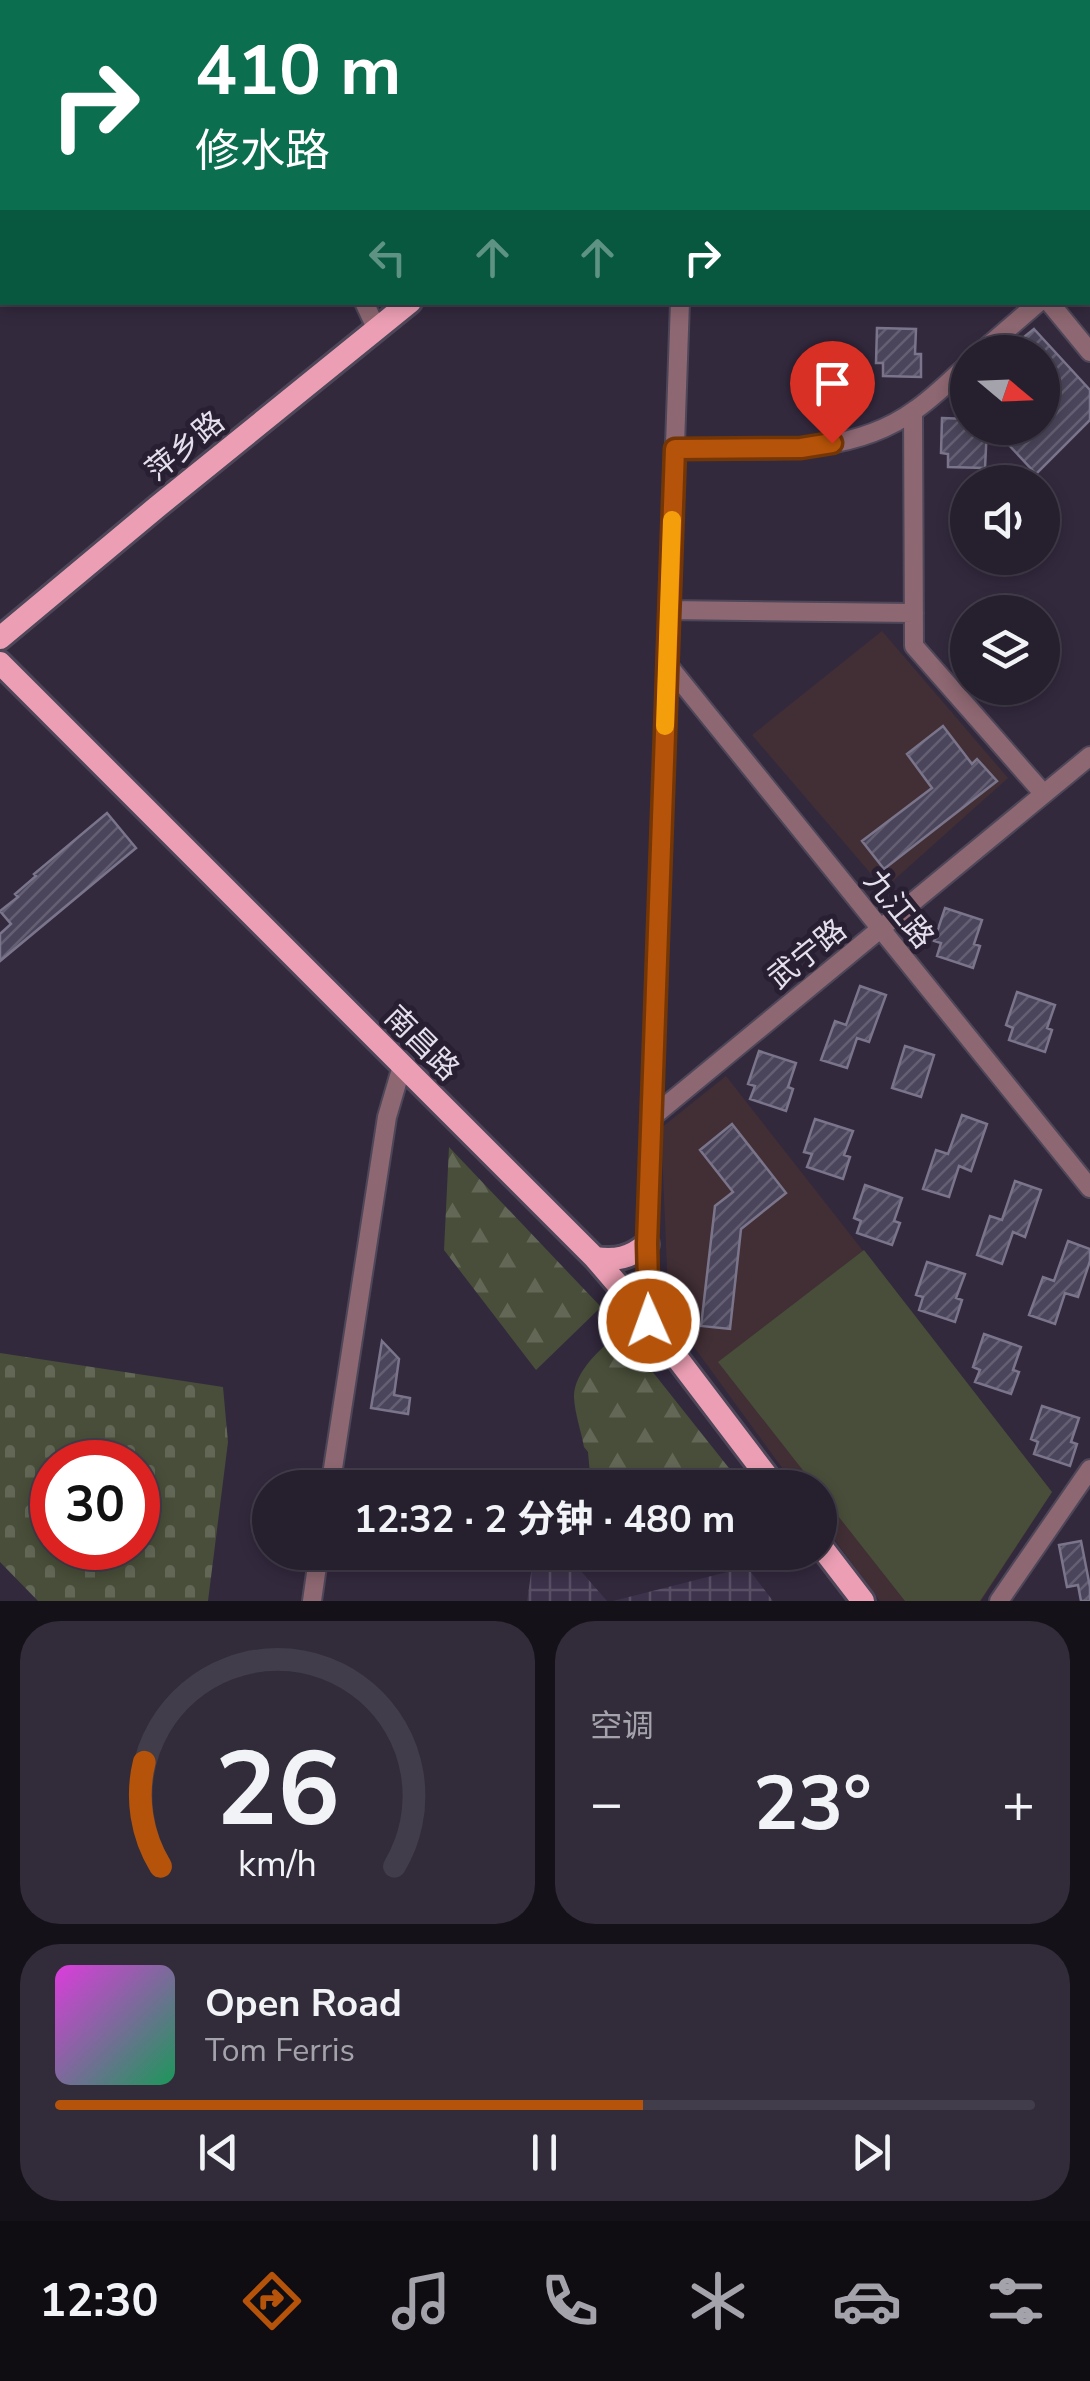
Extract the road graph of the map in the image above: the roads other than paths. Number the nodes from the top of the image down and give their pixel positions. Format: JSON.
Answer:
{"nodes":[{"id":1,"x":365,"y":305,"type":"edge"},
{"id":2,"x":406,"y":305,"type":"edge"},
{"id":3,"x":680,"y":305,"type":"edge"},
{"id":4,"x":1036,"y":305,"type":"edge"},
{"id":5,"x":1051,"y":305,"type":"edge"},
{"id":6,"x":376,"y":330,"type":"junction"},
{"id":7,"x":1001,"y":335,"type":"edge"},
{"id":8,"x":1090,"y":352,"type":"edge"},
{"id":9,"x":950,"y":380,"type":"edge"},
{"id":10,"x":913,"y":412,"type":"junction"},
{"id":11,"x":675,"y":449,"type":"junction"},
{"id":12,"x":669,"y":610,"type":"junction"},
{"id":13,"x":914,"y":613,"type":"junction"},
{"id":14,"x":0,"y":638,"type":"edge"},
{"id":15,"x":0,"y":663,"type":"edge"},
{"id":16,"x":667,"y":664,"type":"junction"},
{"id":17,"x":1090,"y":756,"type":"edge"},
{"id":18,"x":1043,"y":793,"type":"junction"},
{"id":19,"x":880,"y":930,"type":"junction"},
{"id":20,"x":402,"y":1066,"type":"junction"},
{"id":21,"x":651,"y":1118,"type":"junction"},
{"id":22,"x":1090,"y":1188,"type":"edge"},
{"id":23,"x":647,"y":1244,"type":"junction"},
{"id":24,"x":594,"y":1258,"type":"junction"},
{"id":25,"x":649,"y":1321,"type":"junction"},
{"id":26,"x":333,"y":1470,"type":"edge"},
{"id":27,"x":762,"y":1470,"type":"edge"},
{"id":28,"x":1090,"y":1470,"type":"edge"},
{"id":29,"x":837,"y":1567,"type":"edge"},
{"id":30,"x":317,"y":1570,"type":"edge"},
{"id":31,"x":312,"y":1601,"type":"edge"},
{"id":32,"x":863,"y":1601,"type":"edge"},
{"id":33,"x":999,"y":1601,"type":"edge"}],
"edges":[{"from":1,"to":6,"type":"street"},
{"from":2,"to":6,"type":"main road","name":"萍乡路"},
{"from":3,"to":11,"type":"street"},
{"from":4,"to":7,"type":"street"},
{"from":5,"to":8,"type":"street"},
{"from":6,"to":14,"type":"main road","name":"萍乡路"},
{"from":9,"to":10,"type":"street"},
{"from":10,"to":11,"type":"street"},
{"from":10,"to":13,"type":"street"},
{"from":11,"to":12,"type":"street"},
{"from":12,"to":13,"type":"street"},
{"from":12,"to":16,"type":"street"},
{"from":13,"to":18,"type":"street"},
{"from":15,"to":20,"type":"main road","name":"南昌路"},
{"from":16,"to":19,"type":"street","name":"九江路"},
{"from":16,"to":21,"type":"street"},
{"from":17,"to":18,"type":"street","name":"武宁路"},
{"from":18,"to":19,"type":"street","name":"武宁路"},
{"from":19,"to":21,"type":"street","name":"武宁路"},
{"from":19,"to":22,"type":"street","name":"九江路"},
{"from":20,"to":24,"type":"main road","name":"南昌路"},
{"from":20,"to":26,"type":"street"},
{"from":21,"to":23,"type":"street"},
{"from":23,"to":24,"type":"main road"},
{"from":23,"to":25,"type":"street"},
{"from":24,"to":25,"type":"main road","name":"南昌路"},
{"from":25,"to":27,"type":"main road","name":"南昌路"},
{"from":28,"to":33,"type":"street"},
{"from":29,"to":32,"type":"main road"},
{"from":30,"to":31,"type":"street"}]}
